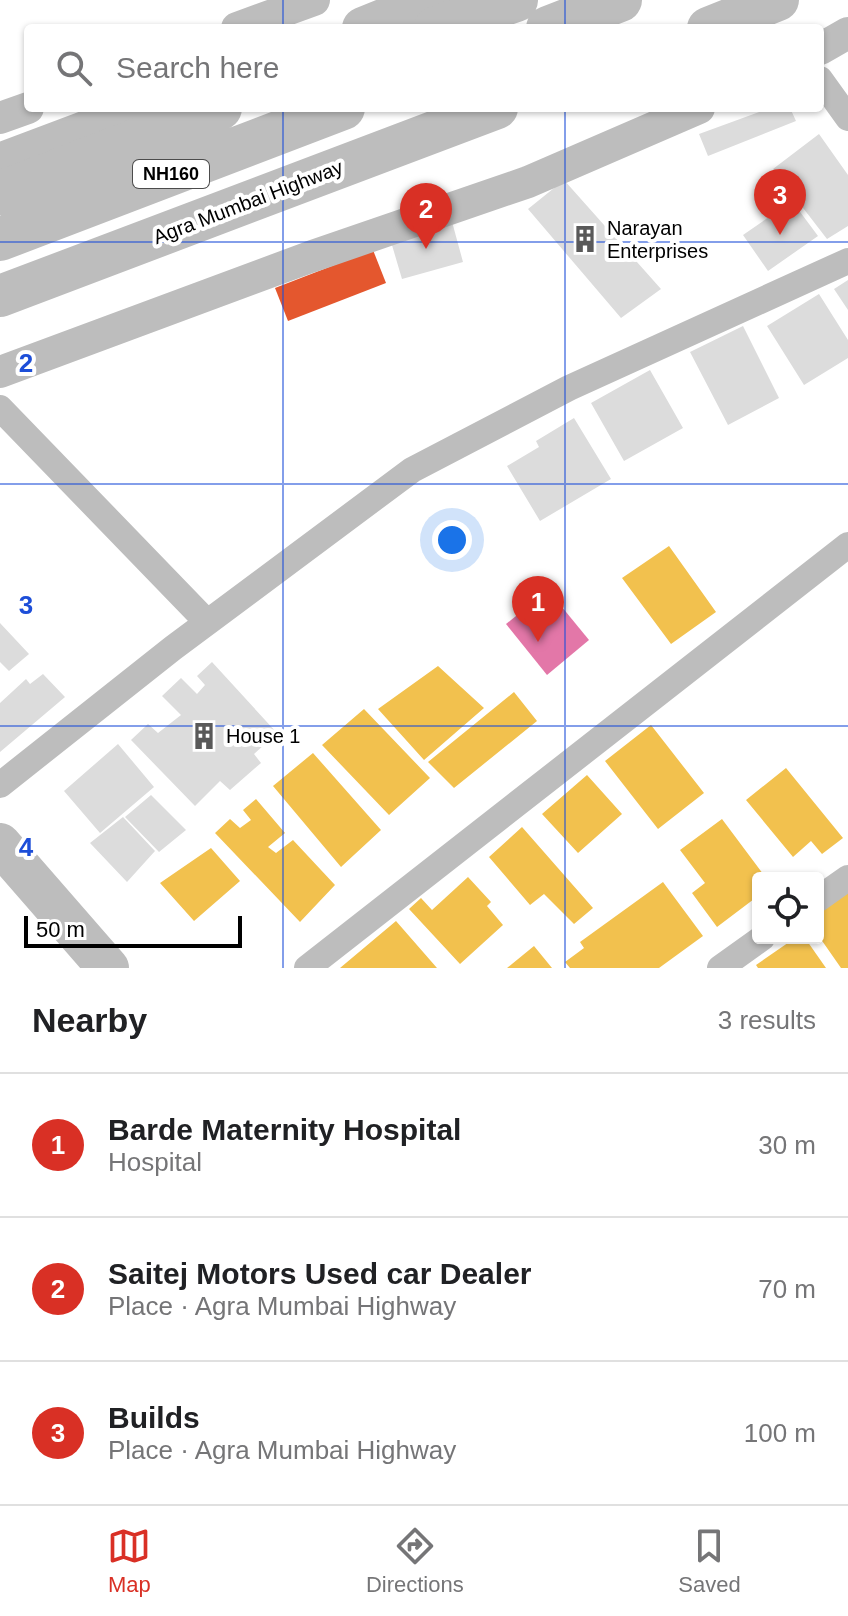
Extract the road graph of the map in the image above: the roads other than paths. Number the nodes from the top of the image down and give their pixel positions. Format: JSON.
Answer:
{"nodes":[{"id":1,"x":314,"y":0,"type":"edge"},
{"id":2,"x":432,"y":0,"type":"edge"},
{"id":3,"x":516,"y":0,"type":"edge"},
{"id":4,"x":620,"y":0,"type":"edge"},
{"id":5,"x":778,"y":0,"type":"edge"},
{"id":6,"x":256,"y":16,"type":"edge"},
{"id":7,"x":373,"y":24,"type":"edge"},
{"id":8,"x":447,"y":24,"type":"edge"},
{"id":9,"x":558,"y":24,"type":"edge"},
{"id":10,"x":718,"y":24,"type":"edge"},
{"id":11,"x":848,"y":33,"type":"edge"},
{"id":12,"x":824,"y":47,"type":"edge"},
{"id":13,"x":824,"y":85,"type":"edge"},
{"id":14,"x":24,"y":109,"type":"edge"},
{"id":15,"x":138,"y":112,"type":"edge"},
{"id":16,"x":210,"y":112,"type":"edge"},
{"id":17,"x":333,"y":112,"type":"edge"},
{"id":18,"x":486,"y":112,"type":"edge"},
{"id":19,"x":690,"y":112,"type":"edge"},
{"id":20,"x":0,"y":118,"type":"edge"},
{"id":21,"x":848,"y":118,"type":"edge"},
{"id":22,"x":0,"y":164,"type":"edge"},
{"id":23,"x":0,"y":193,"type":"edge"},
{"id":24,"x":0,"y":239,"type":"edge"},
{"id":25,"x":848,"y":261,"type":"edge"},
{"id":26,"x":0,"y":296,"type":"edge"},
{"id":27,"x":0,"y":372,"type":"edge"},
{"id":28,"x":0,"y":408,"type":"edge"},
{"id":29,"x":848,"y":545,"type":"edge"},
{"id":30,"x":207,"y":622,"type":"junction"},
{"id":31,"x":0,"y":785,"type":"edge"},
{"id":32,"x":0,"y":844,"type":"edge"},
{"id":33,"x":848,"y":878,"type":"edge"},
{"id":34,"x":824,"y":895,"type":"edge"},
{"id":35,"x":754,"y":944,"type":"edge"},
{"id":36,"x":108,"y":968,"type":"edge"},
{"id":37,"x":307,"y":968,"type":"edge"},
{"id":38,"x":720,"y":968,"type":"edge"}],
"edges":[{"from":1,"to":6,"type":"street"},
{"from":2,"to":7,"type":"main road"},
{"from":3,"to":8,"type":"highway"},
{"from":4,"to":9,"type":"highway"},
{"from":5,"to":10,"type":"main road"},
{"from":11,"to":12,"type":"street"},
{"from":13,"to":21,"type":"street"},
{"from":14,"to":20,"type":"street"},
{"from":15,"to":22,"type":"main road"},
{"from":16,"to":23,"type":"highway","number":"NH160"},
{"from":17,"to":24,"type":"highway","number":"NH160"},
{"from":18,"to":26,"type":"main road","name":"Agra Mumbai Highway"},
{"from":19,"to":27,"type":"street"},
{"from":25,"to":30,"type":"street"},
{"from":28,"to":30,"type":"street"},
{"from":29,"to":37,"type":"street"},
{"from":30,"to":31,"type":"street"},
{"from":32,"to":36,"type":"main road"},
{"from":33,"to":34,"type":"street"},
{"from":35,"to":38,"type":"street"}]}
